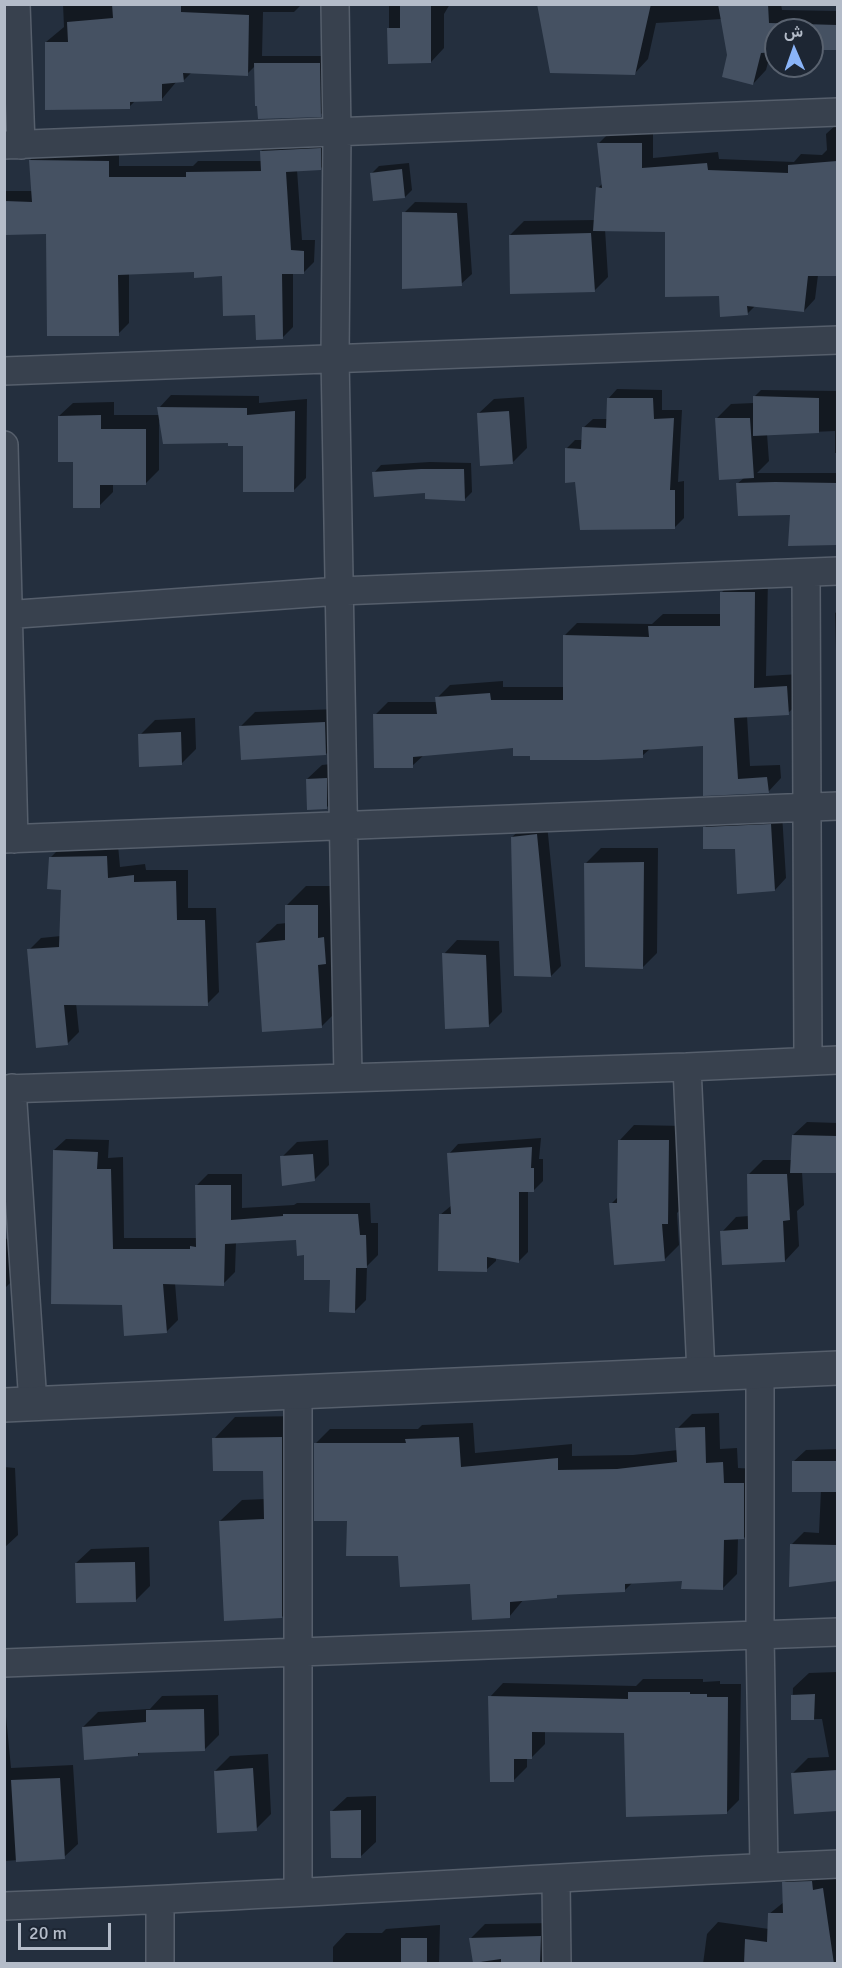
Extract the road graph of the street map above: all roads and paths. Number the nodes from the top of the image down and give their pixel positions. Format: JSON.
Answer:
{"nodes":[{"id":1,"x":16,"y":4,"type":"edge"},
{"id":2,"x":335,"y":4,"type":"edge"},
{"id":3,"x":837,"y":112,"type":"edge"},
{"id":4,"x":337,"y":134,"type":"junction"},
{"id":5,"x":13,"y":145,"type":"edge"},
{"id":6,"x":837,"y":340,"type":"edge"},
{"id":7,"x":335,"y":357,"type":"junction"},
{"id":8,"x":4,"y":371,"type":"edge"},
{"id":9,"x":4,"y":445,"type":"edge"},
{"id":10,"x":837,"y":572,"type":"edge"},
{"id":11,"x":806,"y":573,"type":"junction"},
{"id":12,"x":340,"y":591,"type":"junction"},
{"id":13,"x":7,"y":614,"type":"edge"},
{"id":14,"x":837,"y":806,"type":"edge"},
{"id":15,"x":806,"y":807,"type":"junction"},
{"id":16,"x":345,"y":826,"type":"junction"},
{"id":17,"x":9,"y":839,"type":"edge"},
{"id":18,"x":837,"y":1060,"type":"edge"},
{"id":19,"x":808,"y":1061,"type":"junction"},
{"id":20,"x":687,"y":1067,"type":"junction"},
{"id":21,"x":348,"y":1077,"type":"junction"},
{"id":22,"x":8,"y":1088,"type":"edge"},
{"id":23,"x":837,"y":1368,"type":"edge"},
{"id":24,"x":760,"y":1371,"type":"junction"},
{"id":25,"x":701,"y":1374,"type":"junction"},
{"id":26,"x":298,"y":1393,"type":"junction"},
{"id":27,"x":19,"y":1405,"type":"edge"},
{"id":28,"x":837,"y":1632,"type":"edge"},
{"id":29,"x":760,"y":1635,"type":"junction"},
{"id":30,"x":298,"y":1653,"type":"junction"},
{"id":31,"x":4,"y":1663,"type":"edge"},
{"id":32,"x":837,"y":1864,"type":"edge"},
{"id":33,"x":764,"y":1868,"type":"junction"},
{"id":34,"x":556,"y":1880,"type":"junction"},
{"id":35,"x":298,"y":1891,"type":"junction"},
{"id":36,"x":160,"y":1900,"type":"junction"},
{"id":37,"x":4,"y":1906,"type":"edge"},
{"id":38,"x":160,"y":1964,"type":"edge"},
{"id":39,"x":557,"y":1964,"type":"edge"}],
"edges":[{"from":1,"to":5,"type":"street"},
{"from":2,"to":4,"type":"street"},
{"from":3,"to":4,"type":"street"},
{"from":4,"to":5,"type":"street"},
{"from":4,"to":7,"type":"street"},
{"from":6,"to":7,"type":"street"},
{"from":7,"to":8,"type":"street"},
{"from":7,"to":12,"type":"street"},
{"from":9,"to":13,"type":"street"},
{"from":10,"to":11,"type":"street"},
{"from":11,"to":12,"type":"street"},
{"from":11,"to":15,"type":"street"},
{"from":12,"to":13,"type":"street"},
{"from":12,"to":16,"type":"street"},
{"from":13,"to":17,"type":"street"},
{"from":14,"to":15,"type":"street"},
{"from":15,"to":16,"type":"street"},
{"from":15,"to":19,"type":"street"},
{"from":16,"to":17,"type":"street"},
{"from":16,"to":21,"type":"street"},
{"from":18,"to":19,"type":"street"},
{"from":19,"to":20,"type":"street"},
{"from":20,"to":21,"type":"street"},
{"from":20,"to":25,"type":"street"},
{"from":21,"to":22,"type":"street"},
{"from":22,"to":27,"type":"street"},
{"from":23,"to":24,"type":"street"},
{"from":24,"to":25,"type":"street"},
{"from":24,"to":29,"type":"street"},
{"from":25,"to":26,"type":"street"},
{"from":26,"to":27,"type":"street"},
{"from":26,"to":30,"type":"street"},
{"from":28,"to":29,"type":"street"},
{"from":29,"to":30,"type":"street"},
{"from":29,"to":33,"type":"street"},
{"from":30,"to":31,"type":"street"},
{"from":30,"to":35,"type":"street"},
{"from":32,"to":33,"type":"street"},
{"from":33,"to":34,"type":"street"},
{"from":34,"to":35,"type":"street"},
{"from":34,"to":39,"type":"street"},
{"from":35,"to":36,"type":"street"},
{"from":36,"to":37,"type":"street"},
{"from":36,"to":38,"type":"street"}]}
